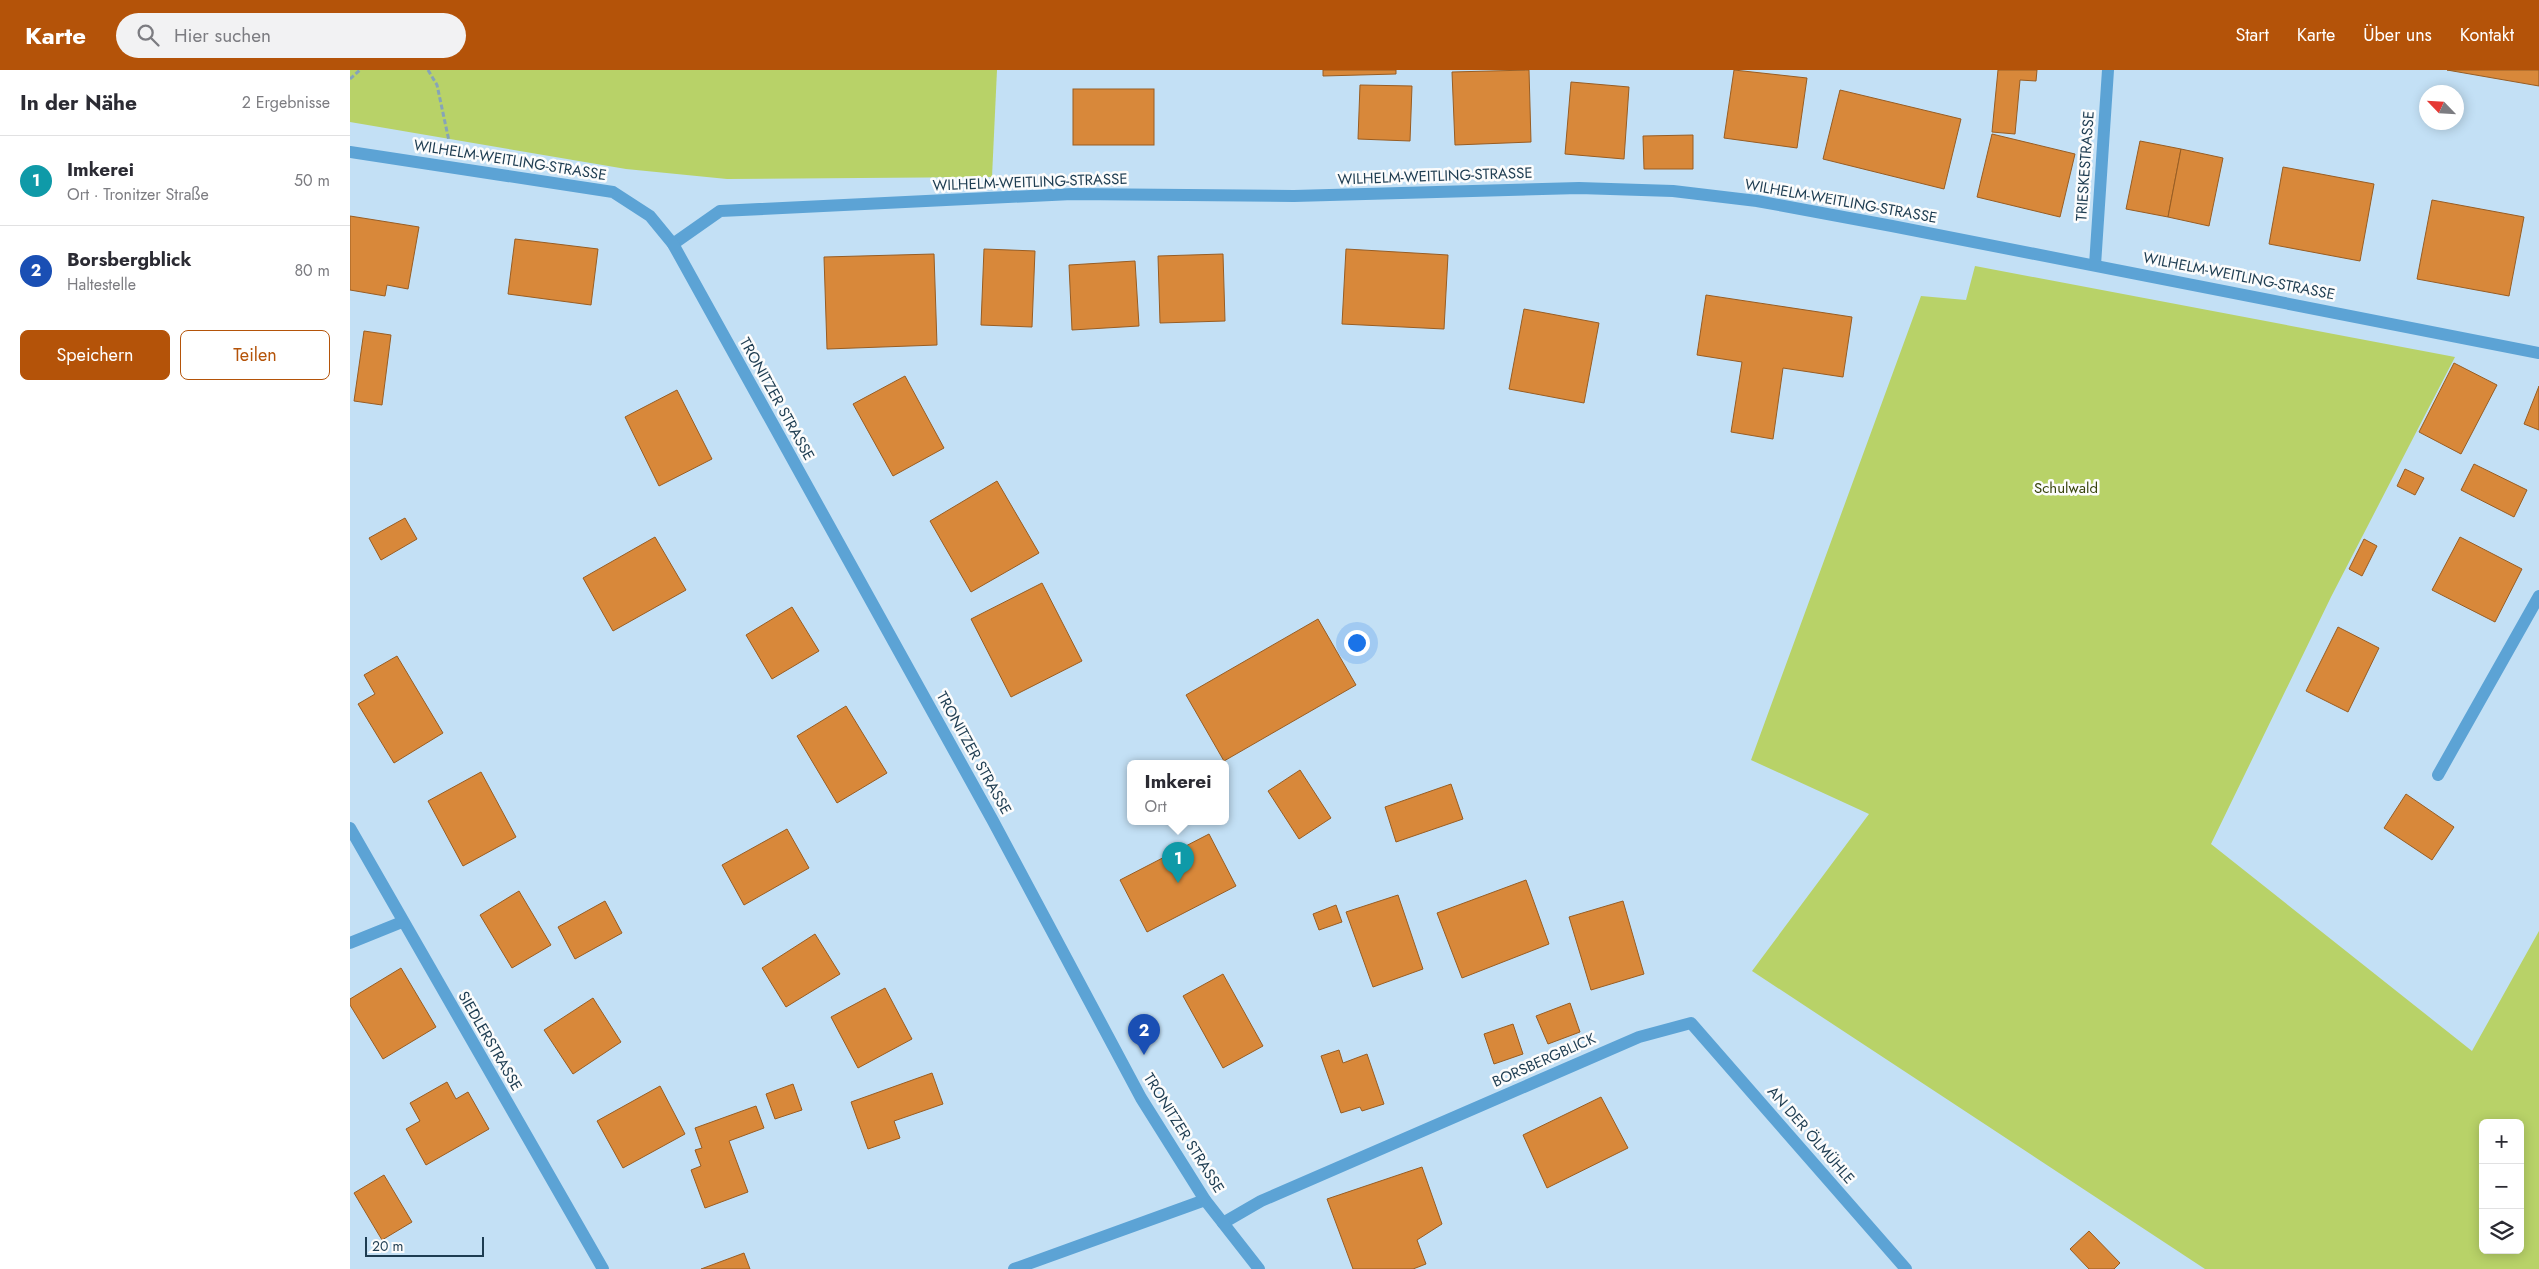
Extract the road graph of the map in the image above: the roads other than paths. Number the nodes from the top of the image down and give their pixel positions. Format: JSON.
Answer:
{"nodes":[{"id":1,"x":2108,"y":70,"type":"edge"},
{"id":2,"x":350,"y":152,"type":"edge"},
{"id":3,"x":673,"y":244,"type":"junction"},
{"id":4,"x":2095,"y":265,"type":"junction"},
{"id":5,"x":2539,"y":353,"type":"edge"},
{"id":6,"x":2539,"y":596,"type":"edge"},
{"id":7,"x":2438,"y":775,"type":"dead end"},
{"id":8,"x":350,"y":828,"type":"edge"},
{"id":9,"x":402,"y":922,"type":"junction"},
{"id":10,"x":350,"y":943,"type":"edge"},
{"id":11,"x":1690,"y":1022,"type":"joint"},
{"id":12,"x":1205,"y":1200,"type":"junction"},
{"id":13,"x":1224,"y":1223,"type":"junction"},
{"id":14,"x":603,"y":1269,"type":"edge"},
{"id":15,"x":1014,"y":1269,"type":"edge"},
{"id":16,"x":1259,"y":1269,"type":"edge"},
{"id":17,"x":1906,"y":1269,"type":"edge"}],
"edges":[{"from":1,"to":4,"type":"street","name":"TRIESKESTRASSE"},
{"from":2,"to":3,"type":"street","name":"WILHELM-WEITLING-STRASSE"},
{"from":3,"to":4,"type":"street","name":"WILHELM-WEITLING-STRASSE"},
{"from":3,"to":12,"type":"street","name":"TRONITZER STRASSE"},
{"from":4,"to":5,"type":"street","name":"WILHELM-WEITLING-STRASSE"},
{"from":6,"to":7,"type":"street"},
{"from":8,"to":9,"type":"street","name":"SIEDLERSTRASSE"},
{"from":9,"to":10,"type":"street"},
{"from":9,"to":14,"type":"street","name":"SIEDLERSTRASSE"},
{"from":11,"to":13,"type":"street","name":"BORSBERGBLICK"},
{"from":11,"to":17,"type":"street","name":"AN DER ÖLMÜHLE"},
{"from":12,"to":13,"type":"street","name":"TRONITZER STRASSE"},
{"from":12,"to":15,"type":"street"},
{"from":13,"to":16,"type":"street","name":"TRONITZER STRASSE"}]}
